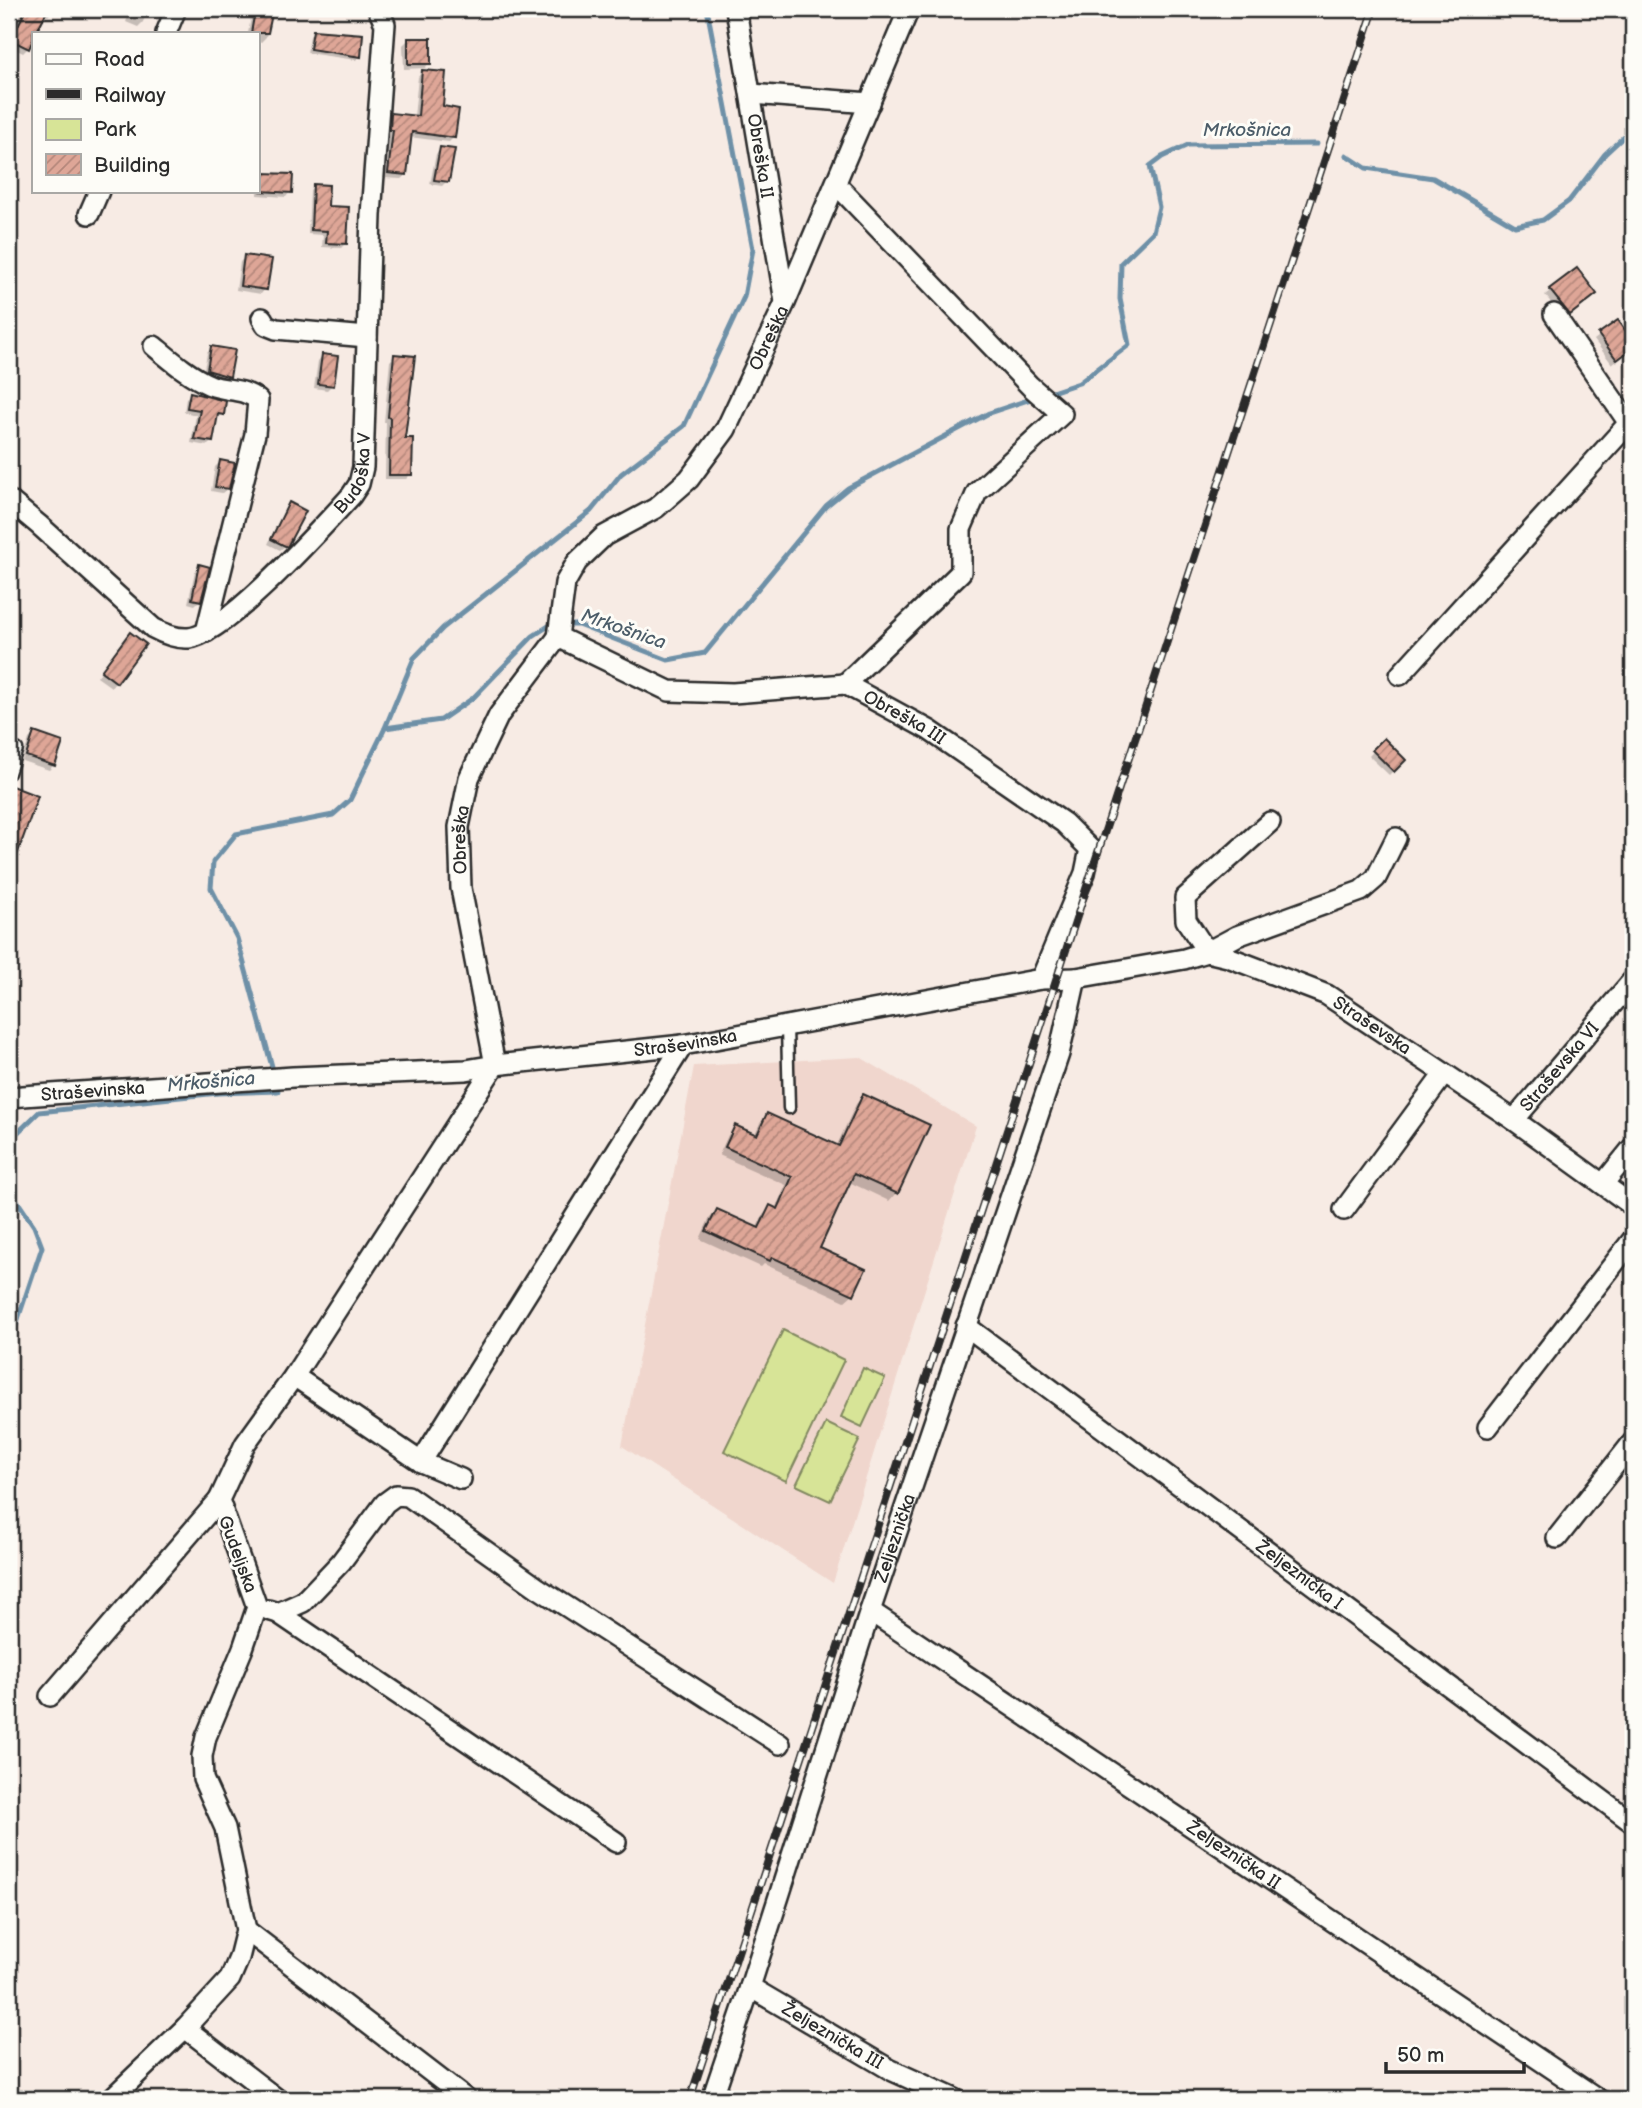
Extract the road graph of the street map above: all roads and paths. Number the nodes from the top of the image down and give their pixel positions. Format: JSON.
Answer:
{"nodes":[{"id":1,"x":176,"y":9,"type":"edge"},
{"id":2,"x":378,"y":9,"type":"edge"},
{"id":3,"x":736,"y":9,"type":"edge"},
{"id":4,"x":909,"y":9,"type":"edge"},
{"id":5,"x":166,"y":32,"type":"edge"},
{"id":6,"x":751,"y":94,"type":"junction"},
{"id":7,"x":870,"y":103,"type":"junction"},
{"id":8,"x":836,"y":184,"type":"junction"},
{"id":9,"x":99,"y":192,"type":"edge"},
{"id":10,"x":89,"y":214,"type":"dead end"},
{"id":11,"x":785,"y":303,"type":"junction"},
{"id":12,"x":1553,"y":314,"type":"dead end"},
{"id":13,"x":262,"y":318,"type":"dead end"},
{"id":14,"x":367,"y":337,"type":"junction"},
{"id":15,"x":154,"y":346,"type":"dead end"},
{"id":16,"x":1631,"y":426,"type":"edge"},
{"id":17,"x":9,"y":500,"type":"edge"},
{"id":18,"x":206,"y":632,"type":"junction"},
{"id":19,"x":558,"y":637,"type":"junction"},
{"id":20,"x":1400,"y":675,"type":"dead end"},
{"id":21,"x":845,"y":684,"type":"junction"},
{"id":22,"x":18,"y":749,"type":"dead end"},
{"id":23,"x":9,"y":773,"type":"edge"},
{"id":24,"x":1270,"y":822,"type":"dead end"},
{"id":25,"x":1396,"y":838,"type":"dead end"},
{"id":26,"x":1207,"y":952,"type":"junction"},
{"id":27,"x":1076,"y":978,"type":"junction"},
{"id":28,"x":1041,"y":979,"type":"junction"},
{"id":29,"x":1633,"y":980,"type":"edge"},
{"id":30,"x":787,"y":1026,"type":"junction"},
{"id":31,"x":683,"y":1045,"type":"junction"},
{"id":32,"x":495,"y":1065,"type":"junction"},
{"id":33,"x":1444,"y":1074,"type":"junction"},
{"id":34,"x":9,"y":1097,"type":"edge"},
{"id":35,"x":789,"y":1108,"type":"dead end"},
{"id":36,"x":1514,"y":1120,"type":"junction"},
{"id":37,"x":1633,"y":1147,"type":"edge"},
{"id":38,"x":1603,"y":1184,"type":"junction"},
{"id":39,"x":1633,"y":1206,"type":"edge"},
{"id":40,"x":1344,"y":1210,"type":"dead end"},
{"id":41,"x":1633,"y":1239,"type":"edge"},
{"id":42,"x":967,"y":1326,"type":"junction"},
{"id":43,"x":294,"y":1376,"type":"junction"},
{"id":44,"x":1488,"y":1427,"type":"dead end"},
{"id":45,"x":1633,"y":1443,"type":"edge"},
{"id":46,"x":421,"y":1462,"type":"junction"},
{"id":47,"x":461,"y":1479,"type":"dead end"},
{"id":48,"x":219,"y":1500,"type":"junction"},
{"id":49,"x":1557,"y":1538,"type":"dead end"},
{"id":50,"x":257,"y":1607,"type":"junction"},
{"id":51,"x":870,"y":1611,"type":"junction"},
{"id":52,"x":278,"y":1613,"type":"junction"},
{"id":53,"x":50,"y":1696,"type":"dead end"},
{"id":54,"x":780,"y":1744,"type":"dead end"},
{"id":55,"x":1633,"y":1823,"type":"edge"},
{"id":56,"x":616,"y":1842,"type":"dead end"},
{"id":57,"x":246,"y":1930,"type":"junction"},
{"id":58,"x":750,"y":1987,"type":"junction"},
{"id":59,"x":185,"y":2028,"type":"junction"},
{"id":60,"x":114,"y":2098,"type":"edge"},
{"id":61,"x":277,"y":2099,"type":"edge"},
{"id":62,"x":466,"y":2099,"type":"edge"},
{"id":63,"x":712,"y":2099,"type":"edge"},
{"id":64,"x":955,"y":2099,"type":"edge"},
{"id":65,"x":1598,"y":2099,"type":"edge"}],
"edges":[{"from":1,"to":5,"type":"street"},
{"from":2,"to":14,"type":"street","name":"Budoška V"},
{"from":3,"to":6,"type":"street","name":"Obreška II"},
{"from":4,"to":7,"type":"street","name":"Obreška"},
{"from":6,"to":7,"type":"street"},
{"from":6,"to":11,"type":"street","name":"Obreška II"},
{"from":7,"to":8,"type":"street","name":"Obreška"},
{"from":8,"to":11,"type":"street","name":"Obreška"},
{"from":8,"to":21,"type":"street"},
{"from":9,"to":10,"type":"street"},
{"from":11,"to":19,"type":"street","name":"Obreška"},
{"from":12,"to":16,"type":"street"},
{"from":13,"to":14,"type":"street"},
{"from":14,"to":18,"type":"street","name":"Budoška V"},
{"from":15,"to":18,"type":"street"},
{"from":16,"to":20,"type":"street"},
{"from":17,"to":18,"type":"street"},
{"from":19,"to":21,"type":"street","name":"Obreška III"},
{"from":19,"to":32,"type":"street","name":"Obreška"},
{"from":21,"to":28,"type":"street","name":"Obreška III"},
{"from":22,"to":23,"type":"lane"},
{"from":24,"to":26,"type":"street"},
{"from":25,"to":26,"type":"street"},
{"from":26,"to":27,"type":"street","name":"Straševska"},
{"from":26,"to":33,"type":"street","name":"Straševska"},
{"from":27,"to":28,"type":"street","name":"Straševinska"},
{"from":27,"to":42,"type":"street","name":"Željeznička"},
{"from":28,"to":30,"type":"street","name":"Straševinska"},
{"from":29,"to":36,"type":"street","name":"Straševska VI"},
{"from":30,"to":31,"type":"street","name":"Straševinska"},
{"from":30,"to":35,"type":"lane"},
{"from":31,"to":32,"type":"street","name":"Straševinska"},
{"from":31,"to":46,"type":"street"},
{"from":32,"to":34,"type":"street","name":"Straševinska"},
{"from":32,"to":43,"type":"street","name":"Gudeljska"},
{"from":33,"to":36,"type":"street","name":"Straševska"},
{"from":33,"to":40,"type":"street"},
{"from":36,"to":38,"type":"street","name":"Straševska"},
{"from":37,"to":38,"type":"street"},
{"from":38,"to":39,"type":"street","name":"Straševska"},
{"from":41,"to":44,"type":"street"},
{"from":42,"to":51,"type":"street","name":"Željeznička"},
{"from":42,"to":55,"type":"street","name":"Željeznička I"},
{"from":43,"to":46,"type":"street"},
{"from":43,"to":48,"type":"street","name":"Gudeljska"},
{"from":45,"to":49,"type":"street"},
{"from":46,"to":47,"type":"street"},
{"from":48,"to":50,"type":"street","name":"Gudeljska"},
{"from":48,"to":53,"type":"street"},
{"from":50,"to":52,"type":"street"},
{"from":50,"to":57,"type":"street","name":"Gudeljska"},
{"from":51,"to":58,"type":"street","name":"Željeznička"},
{"from":51,"to":65,"type":"street","name":"Željeznička II"},
{"from":52,"to":54,"type":"street"},
{"from":52,"to":56,"type":"street"},
{"from":57,"to":59,"type":"street","name":"Gudeljska"},
{"from":57,"to":62,"type":"street"},
{"from":58,"to":63,"type":"street","name":"Željeznička"},
{"from":58,"to":64,"type":"street","name":"Željeznička III"},
{"from":59,"to":60,"type":"street","name":"Gudeljska"},
{"from":59,"to":61,"type":"street"}]}
